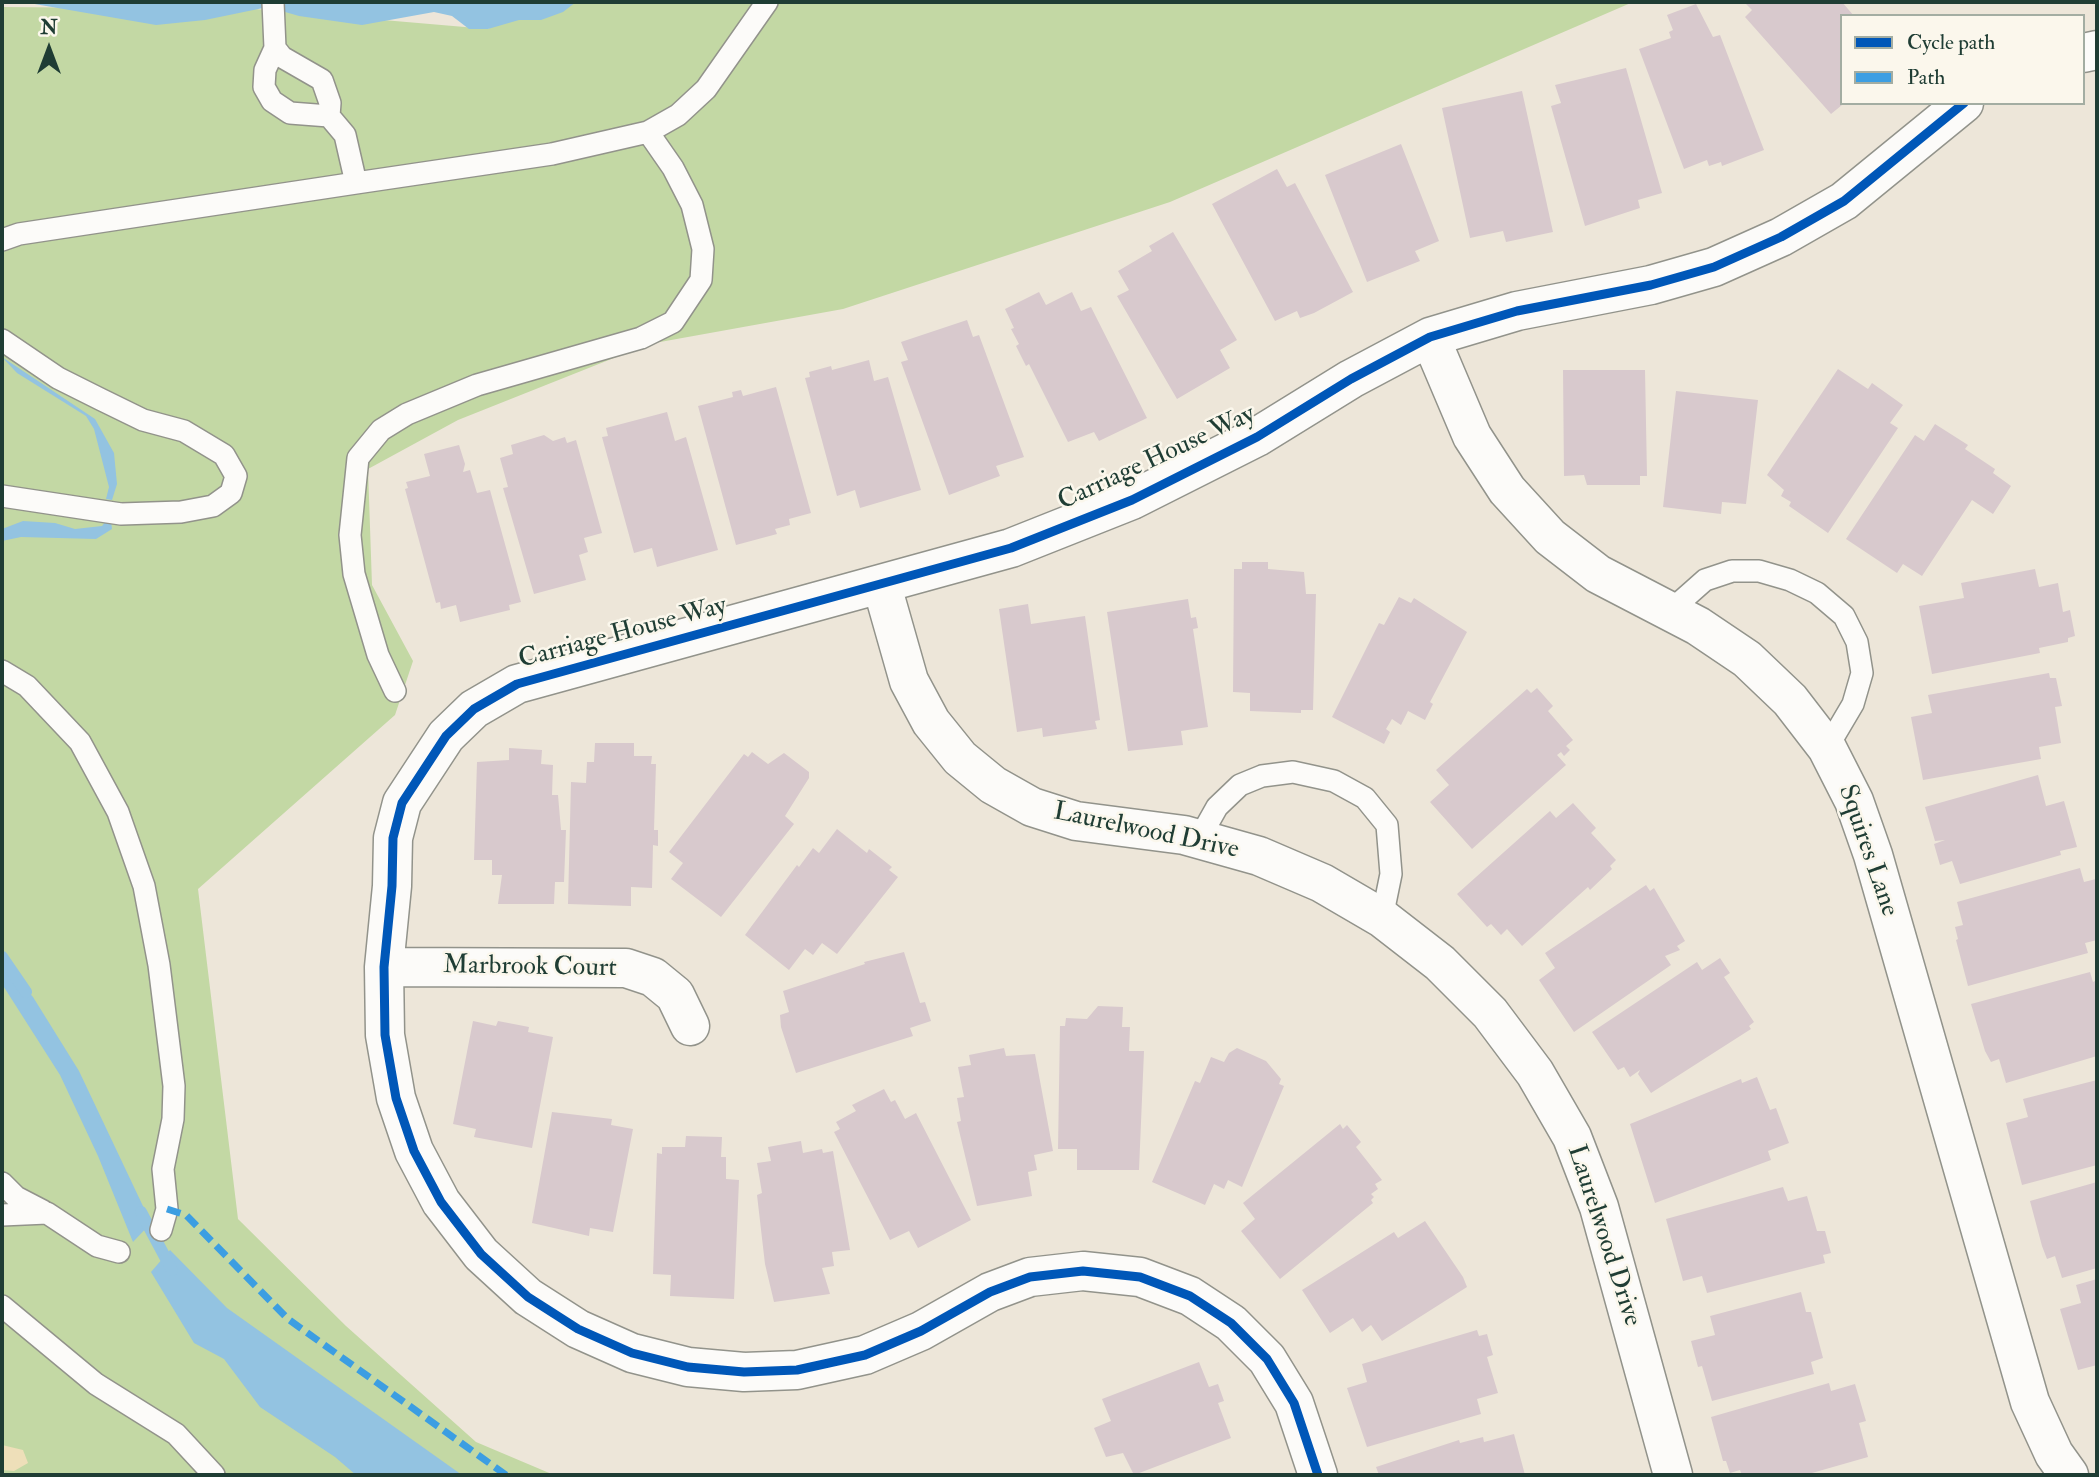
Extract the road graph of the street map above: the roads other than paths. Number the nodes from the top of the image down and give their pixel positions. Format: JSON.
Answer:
{"nodes":[{"id":1,"x":273,"y":2,"type":"edge"},
{"id":2,"x":767,"y":2,"type":"edge"},
{"id":3,"x":274,"y":41,"type":"junction"},
{"id":4,"x":1962,"y":105,"type":"edge"},
{"id":5,"x":329,"y":116,"type":"junction"},
{"id":6,"x":648,"y":132,"type":"junction"},
{"id":7,"x":356,"y":183,"type":"junction"},
{"id":8,"x":2,"y":240,"type":"edge"},
{"id":9,"x":1430,"y":337,"type":"junction"},
{"id":10,"x":2,"y":340,"type":"edge"},
{"id":11,"x":2,"y":496,"type":"edge"},
{"id":12,"x":882,"y":586,"type":"junction"},
{"id":13,"x":1670,"y":611,"type":"junction"},
{"id":14,"x":2,"y":671,"type":"edge"},
{"id":15,"x":395,"y":691,"type":"dead end"},
{"id":16,"x":1827,"y":748,"type":"junction"},
{"id":17,"x":1199,"y":839,"type":"junction"},
{"id":18,"x":1382,"y":918,"type":"junction"},
{"id":19,"x":384,"y":967,"type":"junction"},
{"id":20,"x":690,"y":1026,"type":"dead end"},
{"id":21,"x":2,"y":1183,"type":"edge"},
{"id":22,"x":47,"y":1213,"type":"junction"},
{"id":23,"x":2,"y":1214,"type":"edge"},
{"id":24,"x":161,"y":1230,"type":"dead end"},
{"id":25,"x":119,"y":1252,"type":"dead end"},
{"id":26,"x":2,"y":1306,"type":"edge"},
{"id":27,"x":214,"y":1475,"type":"edge"},
{"id":28,"x":1318,"y":1475,"type":"edge"},
{"id":29,"x":1673,"y":1475,"type":"edge"},
{"id":30,"x":2069,"y":1475,"type":"edge"}],
"edges":[{"from":1,"to":3,"type":"lane"},
{"from":2,"to":6,"type":"lane"},
{"from":3,"to":5,"type":"lane"},
{"from":3,"to":5,"type":"lane"},
{"from":4,"to":9,"type":"street","name":"Carriage House Way"},
{"from":5,"to":7,"type":"lane"},
{"from":6,"to":7,"type":"lane"},
{"from":6,"to":15,"type":"lane"},
{"from":7,"to":8,"type":"lane"},
{"from":9,"to":12,"type":"street","name":"Carriage House Way"},
{"from":9,"to":13,"type":"street","name":"Squires Lane"},
{"from":10,"to":11,"type":"lane"},
{"from":12,"to":17,"type":"street","name":"Laurelwood Drive"},
{"from":12,"to":19,"type":"street","name":"Carriage House Way"},
{"from":13,"to":16,"type":"street","name":"Squires Lane"},
{"from":13,"to":16,"type":"lane"},
{"from":14,"to":24,"type":"lane"},
{"from":16,"to":30,"type":"street","name":"Squires Lane"},
{"from":17,"to":18,"type":"street","name":"Laurelwood Drive"},
{"from":17,"to":18,"type":"lane"},
{"from":18,"to":29,"type":"street","name":"Laurelwood Drive"},
{"from":19,"to":20,"type":"street","name":"Marbrook Court"},
{"from":19,"to":28,"type":"street","name":"Carriage House Way"},
{"from":21,"to":22,"type":"lane"},
{"from":22,"to":23,"type":"lane"},
{"from":22,"to":25,"type":"lane"},
{"from":26,"to":27,"type":"lane"}]}
